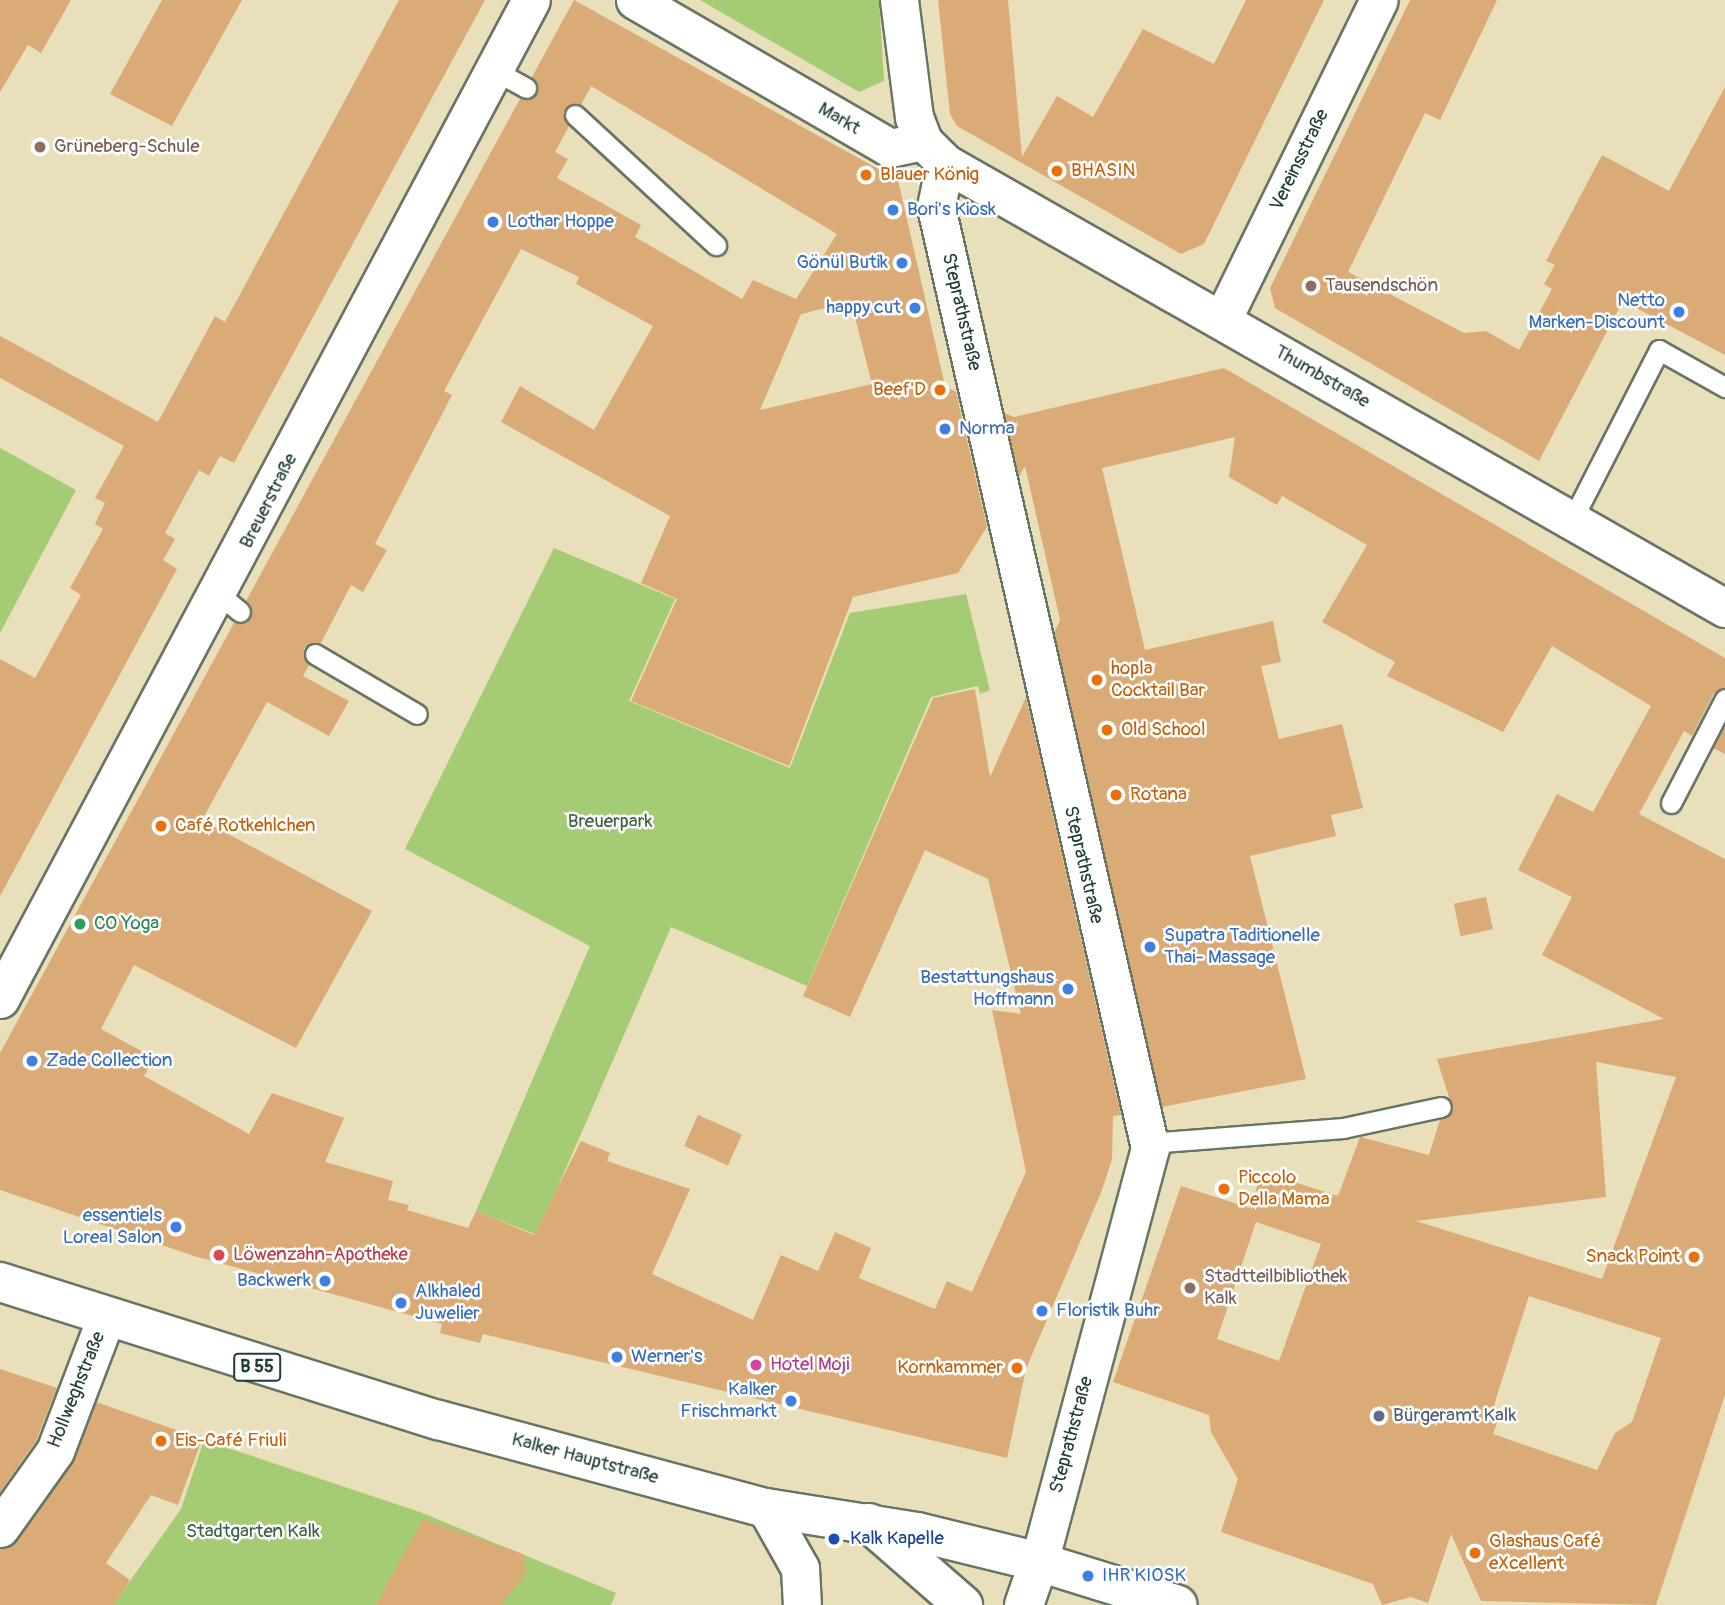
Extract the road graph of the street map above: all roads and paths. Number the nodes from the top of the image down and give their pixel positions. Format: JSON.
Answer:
{"nodes":[{"id":1,"x":531,"y":0,"type":"edge"},
{"id":2,"x":635,"y":0,"type":"edge"},
{"id":3,"x":899,"y":0,"type":"edge"},
{"id":4,"x":1379,"y":0,"type":"edge"},
{"id":5,"x":492,"y":69,"type":"junction"},
{"id":6,"x":526,"y":88,"type":"dead end"},
{"id":7,"x":575,"y":116,"type":"dead end"},
{"id":8,"x":934,"y":152,"type":"junction"},
{"id":9,"x":716,"y":245,"type":"dead end"},
{"id":10,"x":1222,"y":320,"type":"junction"},
{"id":11,"x":1725,"y":387,"type":"edge"},
{"id":12,"x":1572,"y":520,"type":"junction"},
{"id":13,"x":1725,"y":608,"type":"edge"},
{"id":14,"x":315,"y":654,"type":"dead end"},
{"id":15,"x":1725,"y":699,"type":"edge"},
{"id":16,"x":417,"y":714,"type":"dead end"},
{"id":17,"x":1671,"y":803,"type":"dead end"},
{"id":18,"x":0,"y":999,"type":"edge"},
{"id":19,"x":1441,"y":1107,"type":"dead end"},
{"id":20,"x":1149,"y":1143,"type":"junction"},
{"id":21,"x":0,"y":1282,"type":"edge"},
{"id":22,"x":105,"y":1320,"type":"junction"},
{"id":23,"x":766,"y":1508,"type":"junction"},
{"id":24,"x":869,"y":1523,"type":"junction"},
{"id":25,"x":0,"y":1528,"type":"edge"},
{"id":26,"x":1039,"y":1562,"type":"junction"},
{"id":27,"x":1158,"y":1602,"type":"edge"},
{"id":28,"x":802,"y":1605,"type":"edge"},
{"id":29,"x":963,"y":1605,"type":"edge"},
{"id":30,"x":1024,"y":1605,"type":"edge"}],
"edges":[{"from":1,"to":5,"type":"street","name":"Breuerstraße"},
{"from":2,"to":8,"type":"street","name":"Markt"},
{"from":3,"to":8,"type":"street"},
{"from":4,"to":10,"type":"street","name":"Vereinsstraße"},
{"from":5,"to":6,"type":"lane"},
{"from":5,"to":18,"type":"street","name":"Breuerstraße"},
{"from":7,"to":9,"type":"lane"},
{"from":8,"to":10,"type":"street","name":"Thumbstraße"},
{"from":8,"to":20,"type":"street","name":"Steprathstraße"},
{"from":10,"to":12,"type":"street","name":"Thumbstraße"},
{"from":11,"to":12,"type":"lane"},
{"from":12,"to":13,"type":"street","name":"Thumbstraße"},
{"from":14,"to":16,"type":"lane"},
{"from":15,"to":17,"type":"lane"},
{"from":19,"to":20,"type":"lane"},
{"from":20,"to":26,"type":"street","name":"Steprathstraße"},
{"from":21,"to":22,"type":"main road","name":"Kalker Hauptstraße","number":"B 55"},
{"from":22,"to":23,"type":"main road","name":"Kalker Hauptstraße","number":"B 55"},
{"from":22,"to":25,"type":"street","name":"Hollweghstraße"},
{"from":23,"to":24,"type":"main road","name":"Kalker Hauptstraße","number":"B 55"},
{"from":23,"to":28,"type":"street"},
{"from":24,"to":26,"type":"main road","name":"Kalker Hauptstraße","number":"B 55"},
{"from":24,"to":29,"type":"main road"},
{"from":26,"to":27,"type":"main road","name":"Kalker Hauptstraße","number":"B 55"},
{"from":26,"to":30,"type":"main road"}]}
